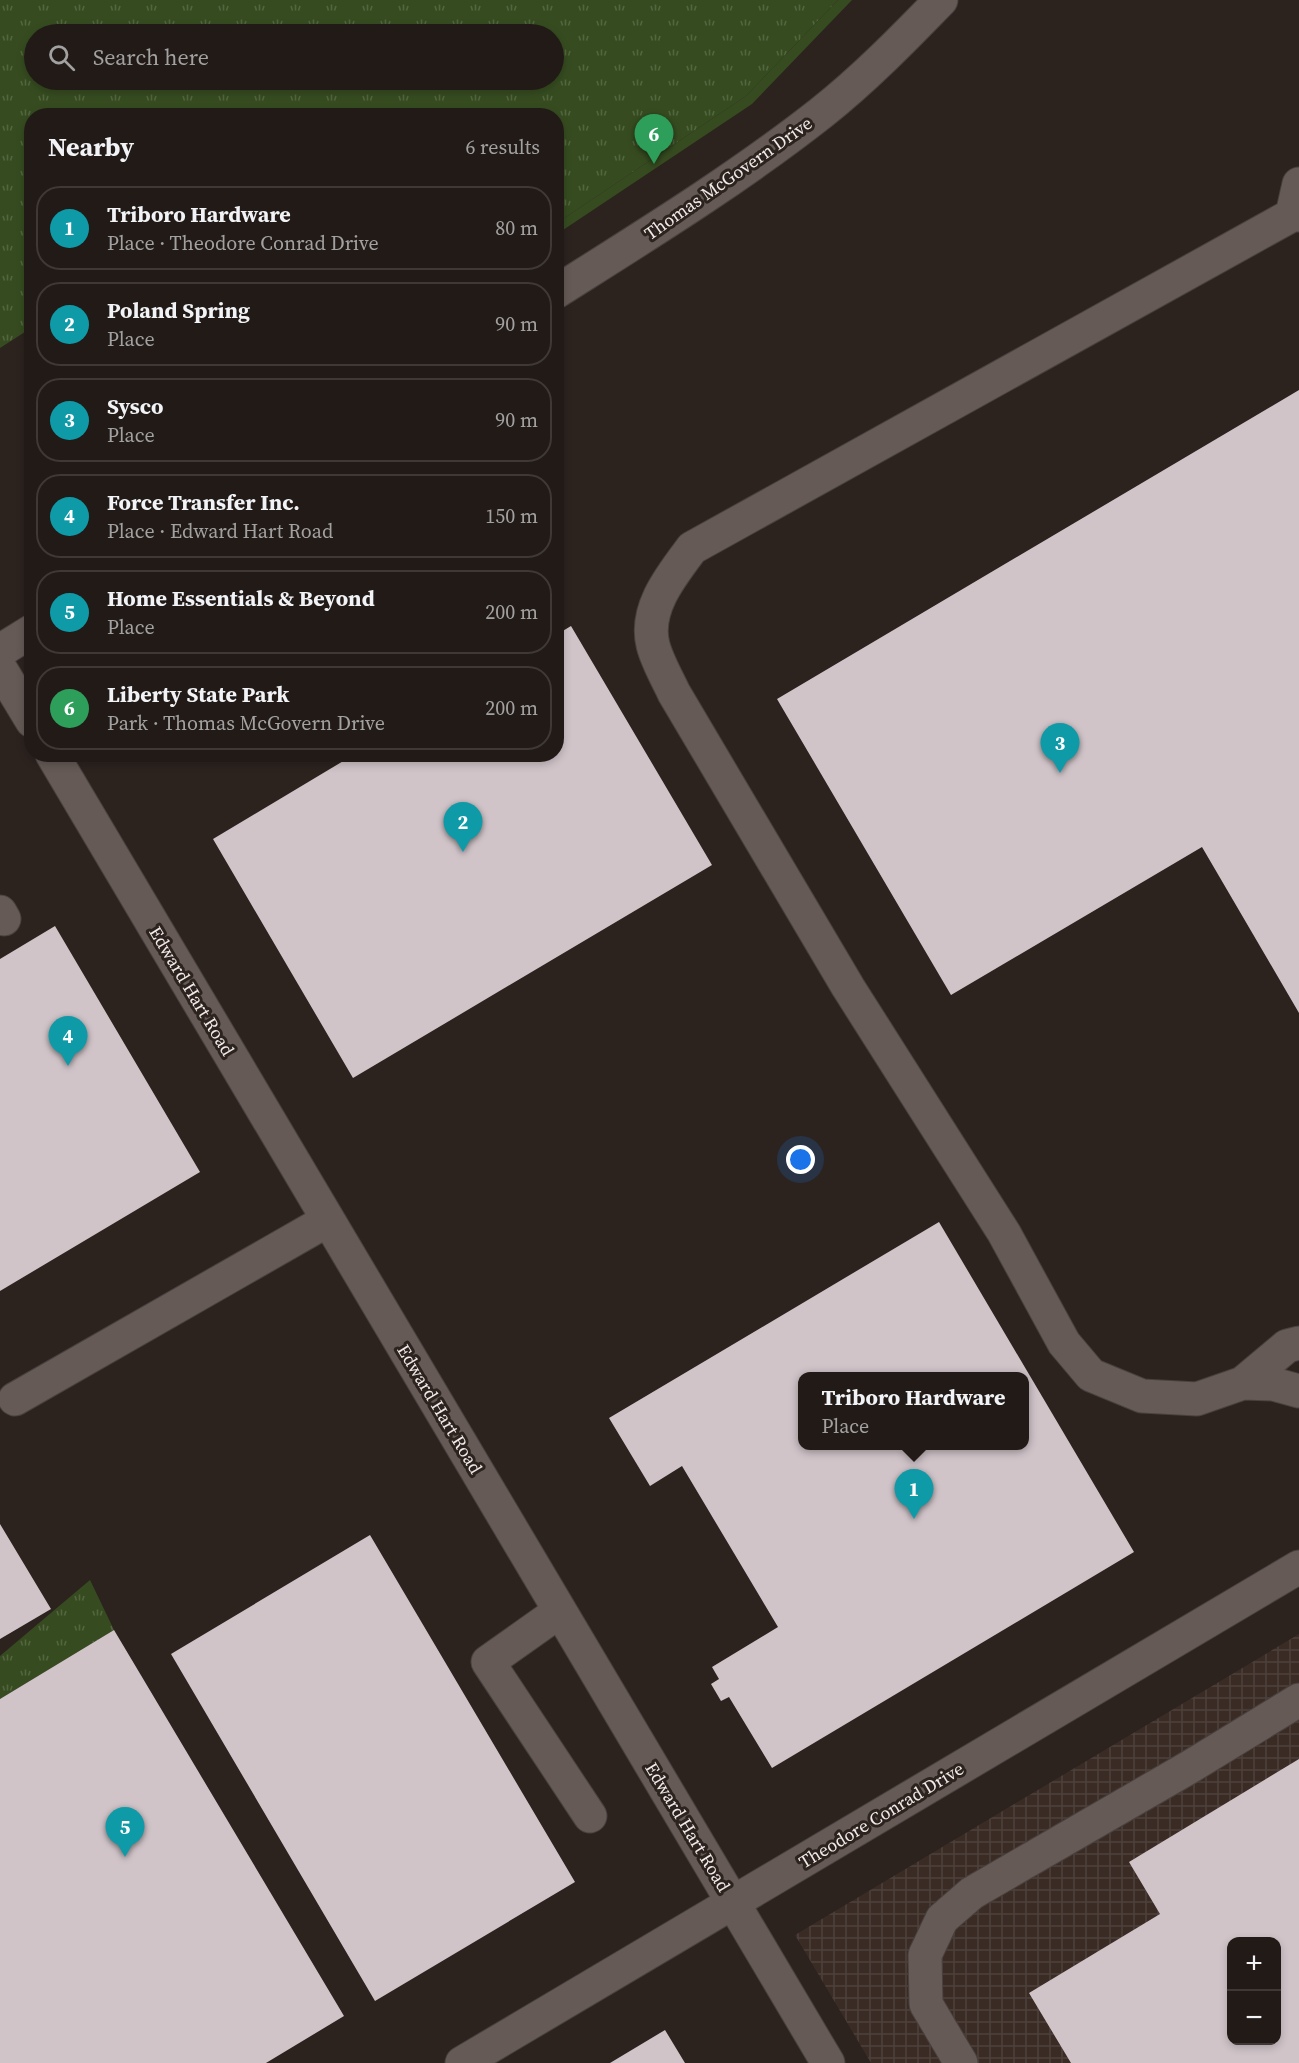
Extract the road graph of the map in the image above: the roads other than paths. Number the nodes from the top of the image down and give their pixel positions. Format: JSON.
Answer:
{"nodes":[{"id":1,"x":941,"y":0,"type":"edge"},
{"id":2,"x":1297,"y":205,"type":"edge"},
{"id":3,"x":564,"y":287,"type":"edge"},
{"id":4,"x":24,"y":637,"type":"edge"},
{"id":5,"x":0,"y":651,"type":"edge"},
{"id":6,"x":0,"y":668,"type":"edge"},
{"id":7,"x":24,"y":708,"type":"edge"},
{"id":8,"x":56,"y":762,"type":"edge"},
{"id":9,"x":328,"y":1220,"type":"junction"},
{"id":10,"x":1299,"y":1343,"type":"edge"},
{"id":11,"x":1243,"y":1383,"type":"junction"},
{"id":12,"x":1299,"y":1391,"type":"edge"},
{"id":13,"x":15,"y":1399,"type":"dead end"},
{"id":14,"x":1299,"y":1567,"type":"edge"},
{"id":15,"x":560,"y":1611,"type":"junction"},
{"id":16,"x":1299,"y":1700,"type":"edge"},
{"id":17,"x":590,"y":1816,"type":"dead end"},
{"id":18,"x":733,"y":1903,"type":"junction"},
{"id":19,"x":462,"y":2063,"type":"edge"},
{"id":20,"x":828,"y":2063,"type":"edge"},
{"id":21,"x":961,"y":2063,"type":"edge"}],
"edges":[{"from":1,"to":3,"type":"street","name":"Thomas McGovern Drive"},
{"from":2,"to":11,"type":"street"},
{"from":4,"to":5,"type":"street"},
{"from":6,"to":7,"type":"street"},
{"from":8,"to":9,"type":"street","name":"Edward Hart Road"},
{"from":9,"to":13,"type":"street"},
{"from":9,"to":15,"type":"street","name":"Edward Hart Road"},
{"from":10,"to":11,"type":"street"},
{"from":11,"to":12,"type":"street"},
{"from":14,"to":18,"type":"street","name":"Theodore Conrad Drive"},
{"from":15,"to":17,"type":"street"},
{"from":15,"to":18,"type":"street","name":"Edward Hart Road"},
{"from":16,"to":21,"type":"street"},
{"from":18,"to":19,"type":"street","name":"Theodore Conrad Drive"},
{"from":18,"to":20,"type":"street","name":"Edward Hart Road"}]}
